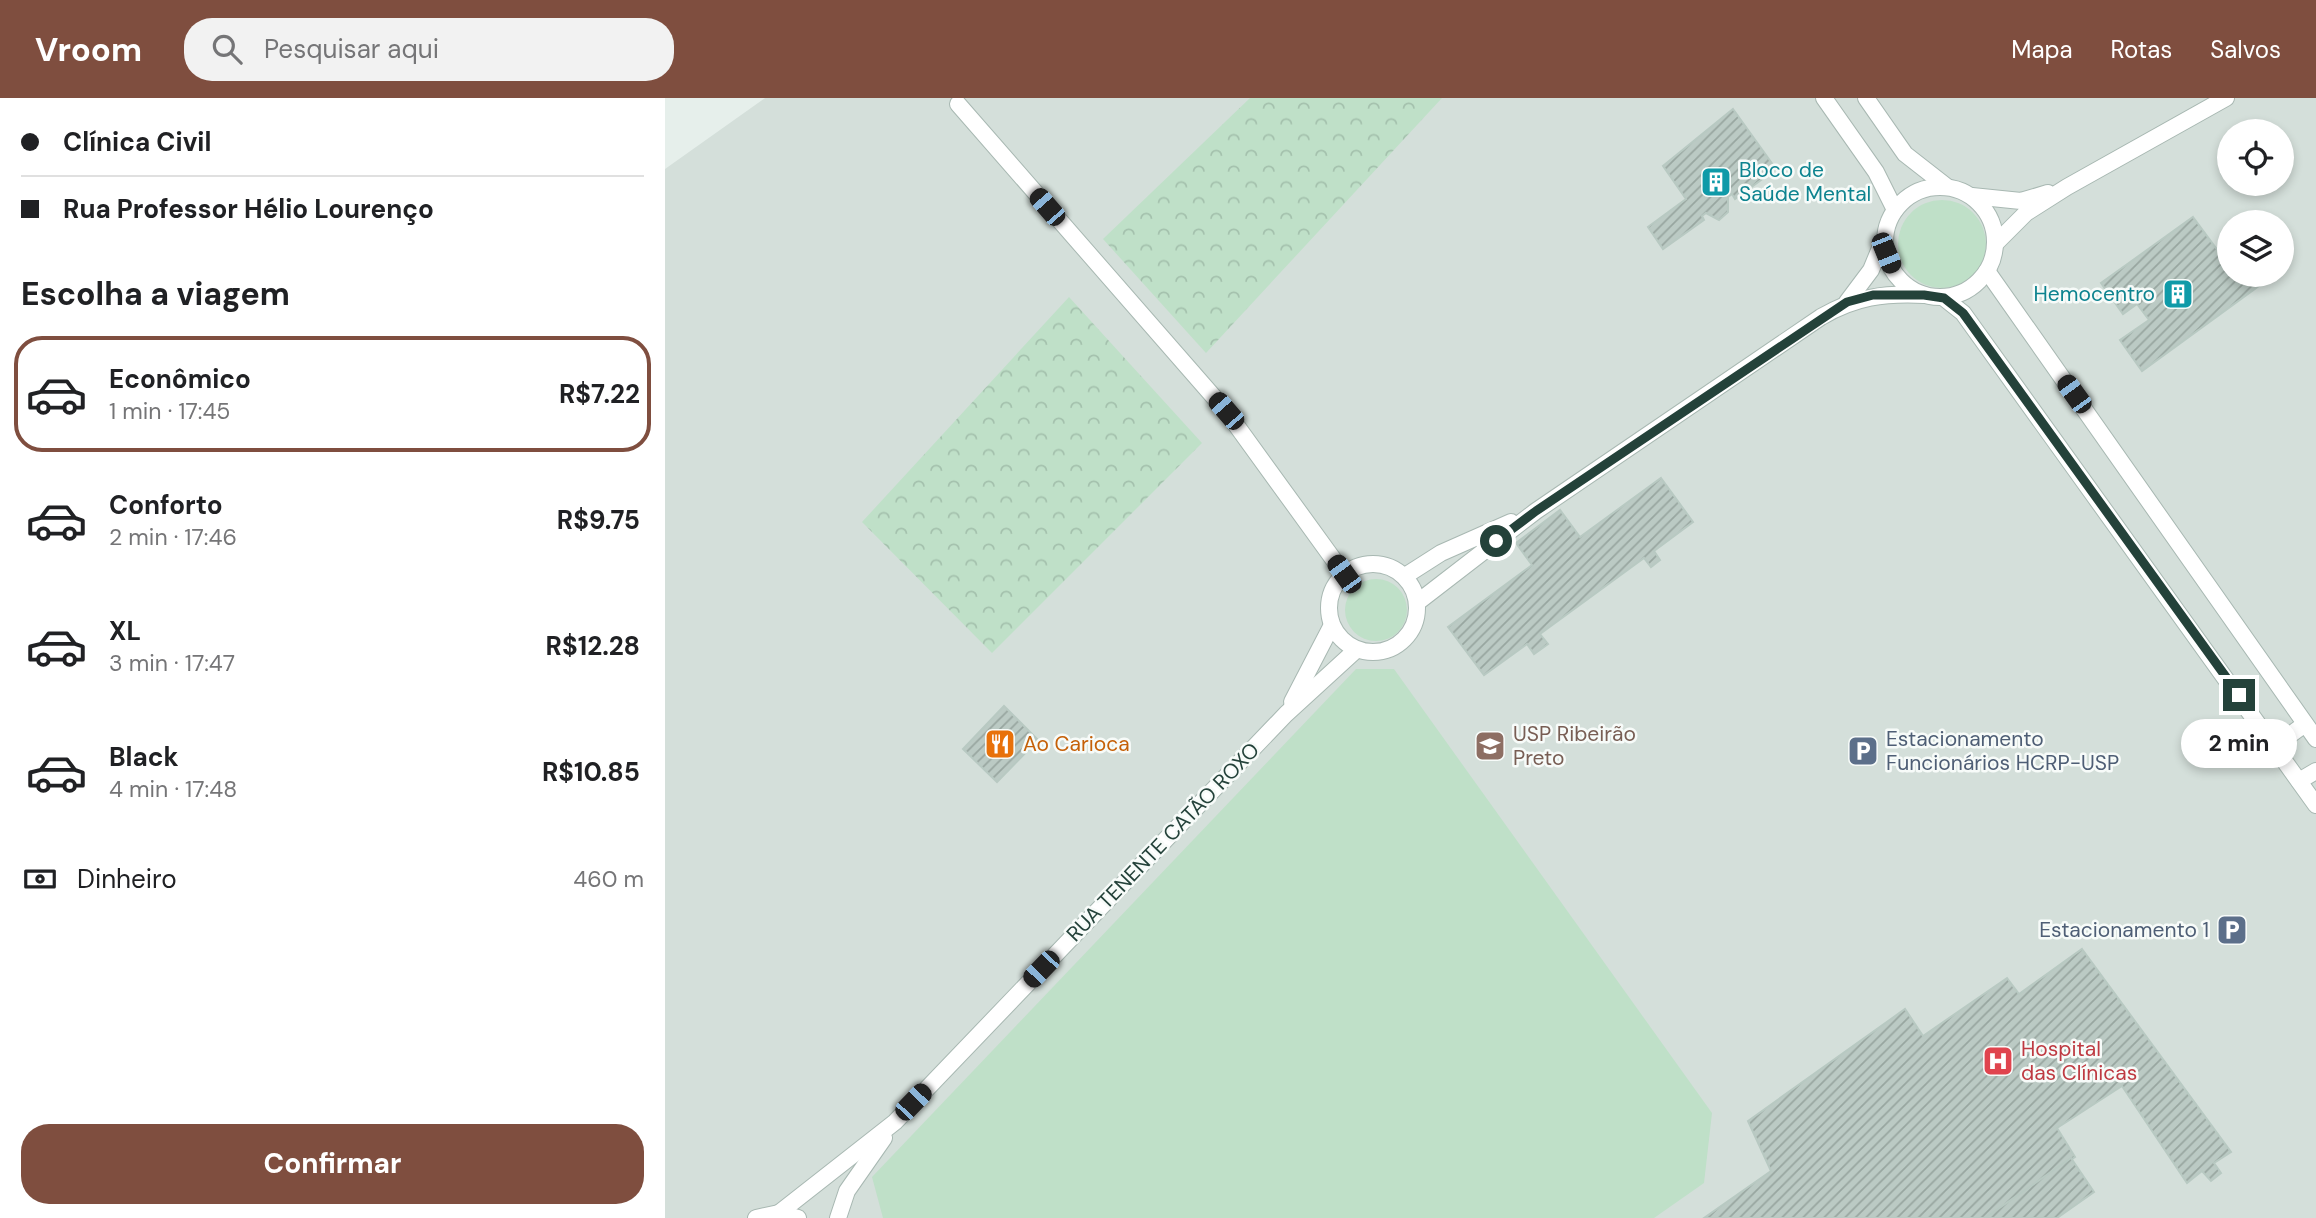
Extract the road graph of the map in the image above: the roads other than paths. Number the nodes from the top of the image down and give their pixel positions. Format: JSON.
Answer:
{"nodes":[{"id":1,"x":1824,"y":98,"type":"edge"},
{"id":2,"x":1866,"y":98,"type":"edge"},
{"id":3,"x":2226,"y":98,"type":"edge"},
{"id":4,"x":954,"y":100,"type":"edge"},
{"id":5,"x":1946,"y":186,"type":"junction"},
{"id":6,"x":2067,"y":187,"type":"junction"},
{"id":7,"x":1972,"y":196,"type":"junction"},
{"id":8,"x":1895,"y":210,"type":"junction"},
{"id":9,"x":1885,"y":233,"type":"junction"},
{"id":10,"x":1996,"y":243,"type":"junction"},
{"id":11,"x":1987,"y":271,"type":"junction"},
{"id":12,"x":1924,"y":295,"type":"junction"},
{"id":13,"x":1944,"y":298,"type":"junction"},
{"id":14,"x":1847,"y":302,"type":"junction"},
{"id":15,"x":1536,"y":511,"type":"junction"},
{"id":16,"x":1344,"y":574,"type":"junction"},
{"id":17,"x":1405,"y":576,"type":"junction"},
{"id":18,"x":1417,"y":602,"type":"junction"},
{"id":19,"x":1332,"y":625,"type":"junction"},
{"id":20,"x":1356,"y":650,"type":"junction"},
{"id":21,"x":1286,"y":714,"type":"junction"},
{"id":22,"x":2305,"y":724,"type":"junction"},
{"id":23,"x":2316,"y":739,"type":"edge"},
{"id":24,"x":2275,"y":747,"type":"junction"},
{"id":25,"x":2316,"y":771,"type":"edge"},
{"id":26,"x":2299,"y":781,"type":"junction"},
{"id":27,"x":2316,"y":804,"type":"edge"},
{"id":28,"x":895,"y":1122,"type":"junction"},
{"id":29,"x":779,"y":1213,"type":"junction"},
{"id":30,"x":756,"y":1218,"type":"edge"},
{"id":31,"x":798,"y":1218,"type":"edge"},
{"id":32,"x":838,"y":1218,"type":"edge"}],
"edges":[{"from":1,"to":8,"type":"street"},
{"from":2,"to":5,"type":"street"},
{"from":3,"to":6,"type":"street"},
{"from":4,"to":16,"type":"street"},
{"from":5,"to":7,"type":"street"},
{"from":5,"to":8,"type":"street"},
{"from":6,"to":7,"type":"street"},
{"from":6,"to":10,"type":"street"},
{"from":7,"to":10,"type":"street"},
{"from":8,"to":9,"type":"street"},
{"from":9,"to":12,"type":"street"},
{"from":9,"to":14,"type":"street"},
{"from":10,"to":11,"type":"street"},
{"from":11,"to":13,"type":"street"},
{"from":11,"to":22,"type":"street"},
{"from":12,"to":13,"type":"street"},
{"from":12,"to":14,"type":"street"},
{"from":13,"to":24,"type":"street"},
{"from":14,"to":15,"type":"street"},
{"from":15,"to":17,"type":"street"},
{"from":15,"to":18,"type":"street"},
{"from":16,"to":17,"type":"street"},
{"from":16,"to":19,"type":"street"},
{"from":17,"to":18,"type":"street"},
{"from":18,"to":20,"type":"street"},
{"from":19,"to":20,"type":"street"},
{"from":19,"to":21,"type":"street","name":"RUA TENENTE CATÃO ROXO"},
{"from":20,"to":21,"type":"street","name":"RUA TENENTE CATÃO ROXO"},
{"from":21,"to":28,"type":"street","name":"RUA TENENTE CATÃO ROXO"},
{"from":22,"to":23,"type":"street"},
{"from":22,"to":24,"type":"street"},
{"from":24,"to":26,"type":"street"},
{"from":25,"to":26,"type":"street"},
{"from":26,"to":27,"type":"street"},
{"from":28,"to":29,"type":"street","name":"RUA TENENTE CATÃO ROXO"},
{"from":28,"to":32,"type":"street","name":"RUA TENENTE CATÃO ROXO"},
{"from":29,"to":30,"type":"street"},
{"from":29,"to":31,"type":"street"}]}
